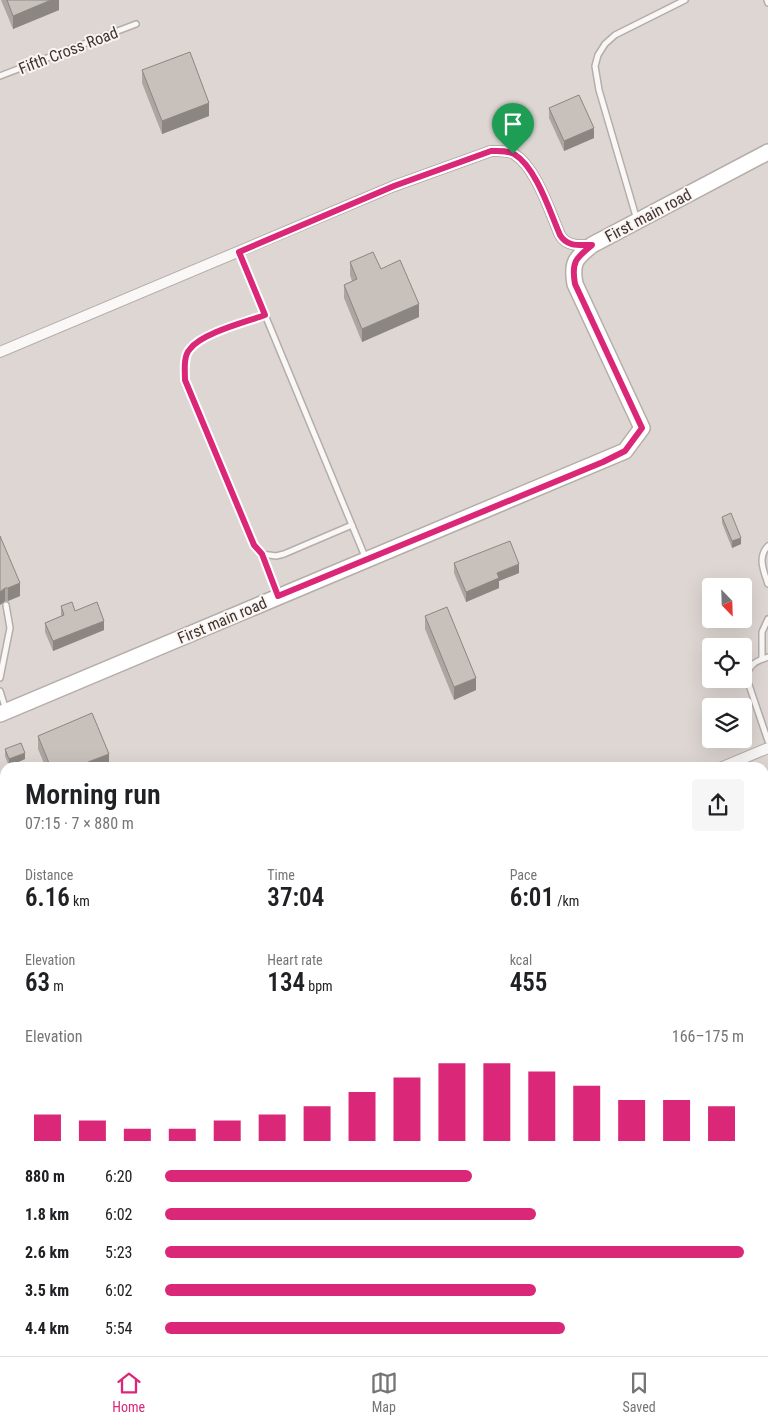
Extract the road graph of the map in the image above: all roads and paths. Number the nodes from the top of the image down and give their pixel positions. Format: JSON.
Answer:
{"nodes":[{"id":1,"x":685,"y":0,"type":"edge"},
{"id":2,"x":136,"y":24,"type":"dead end"},
{"id":3,"x":0,"y":76,"type":"edge"},
{"id":4,"x":768,"y":152,"type":"edge"},
{"id":5,"x":637,"y":220,"type":"junction"},
{"id":6,"x":592,"y":245,"type":"junction"},
{"id":7,"x":239,"y":252,"type":"junction"},
{"id":8,"x":265,"y":315,"type":"junction"},
{"id":9,"x":0,"y":352,"type":"edge"},
{"id":10,"x":352,"y":525,"type":"junction"},
{"id":11,"x":768,"y":546,"type":"edge"},
{"id":12,"x":262,"y":554,"type":"junction"},
{"id":13,"x":366,"y":559,"type":"junction"},
{"id":14,"x":768,"y":584,"type":"edge"},
{"id":15,"x":278,"y":596,"type":"junction"},
{"id":16,"x":6,"y":605,"type":"dead end"},
{"id":17,"x":768,"y":619,"type":"edge"},
{"id":18,"x":765,"y":658,"type":"edge"},
{"id":19,"x":0,"y":678,"type":"edge"},
{"id":20,"x":0,"y":691,"type":"edge"},
{"id":21,"x":3,"y":712,"type":"edge"},
{"id":22,"x":768,"y":741,"type":"edge"},
{"id":23,"x":768,"y":748,"type":"edge"},
{"id":24,"x":734,"y":762,"type":"edge"}],
"edges":[{"from":1,"to":5,"type":"lane"},
{"from":2,"to":3,"type":"lane","name":"Fifth Cross Road"},
{"from":4,"to":5,"type":"street","name":"First main road"},
{"from":5,"to":6,"type":"street","name":"First main road"},
{"from":6,"to":7,"type":"street"},
{"from":6,"to":13,"type":"street","name":"First main road"},
{"from":7,"to":8,"type":"lane"},
{"from":7,"to":9,"type":"street"},
{"from":8,"to":10,"type":"lane"},
{"from":8,"to":12,"type":"lane"},
{"from":10,"to":12,"type":"lane"},
{"from":10,"to":13,"type":"lane"},
{"from":11,"to":14,"type":"lane"},
{"from":12,"to":15,"type":"lane"},
{"from":13,"to":15,"type":"street","name":"First main road"},
{"from":15,"to":21,"type":"street","name":"First main road"},
{"from":16,"to":19,"type":"lane"},
{"from":17,"to":18,"type":"lane"},
{"from":18,"to":22,"type":"lane"},
{"from":20,"to":21,"type":"lane"},
{"from":23,"to":24,"type":"street"}]}
